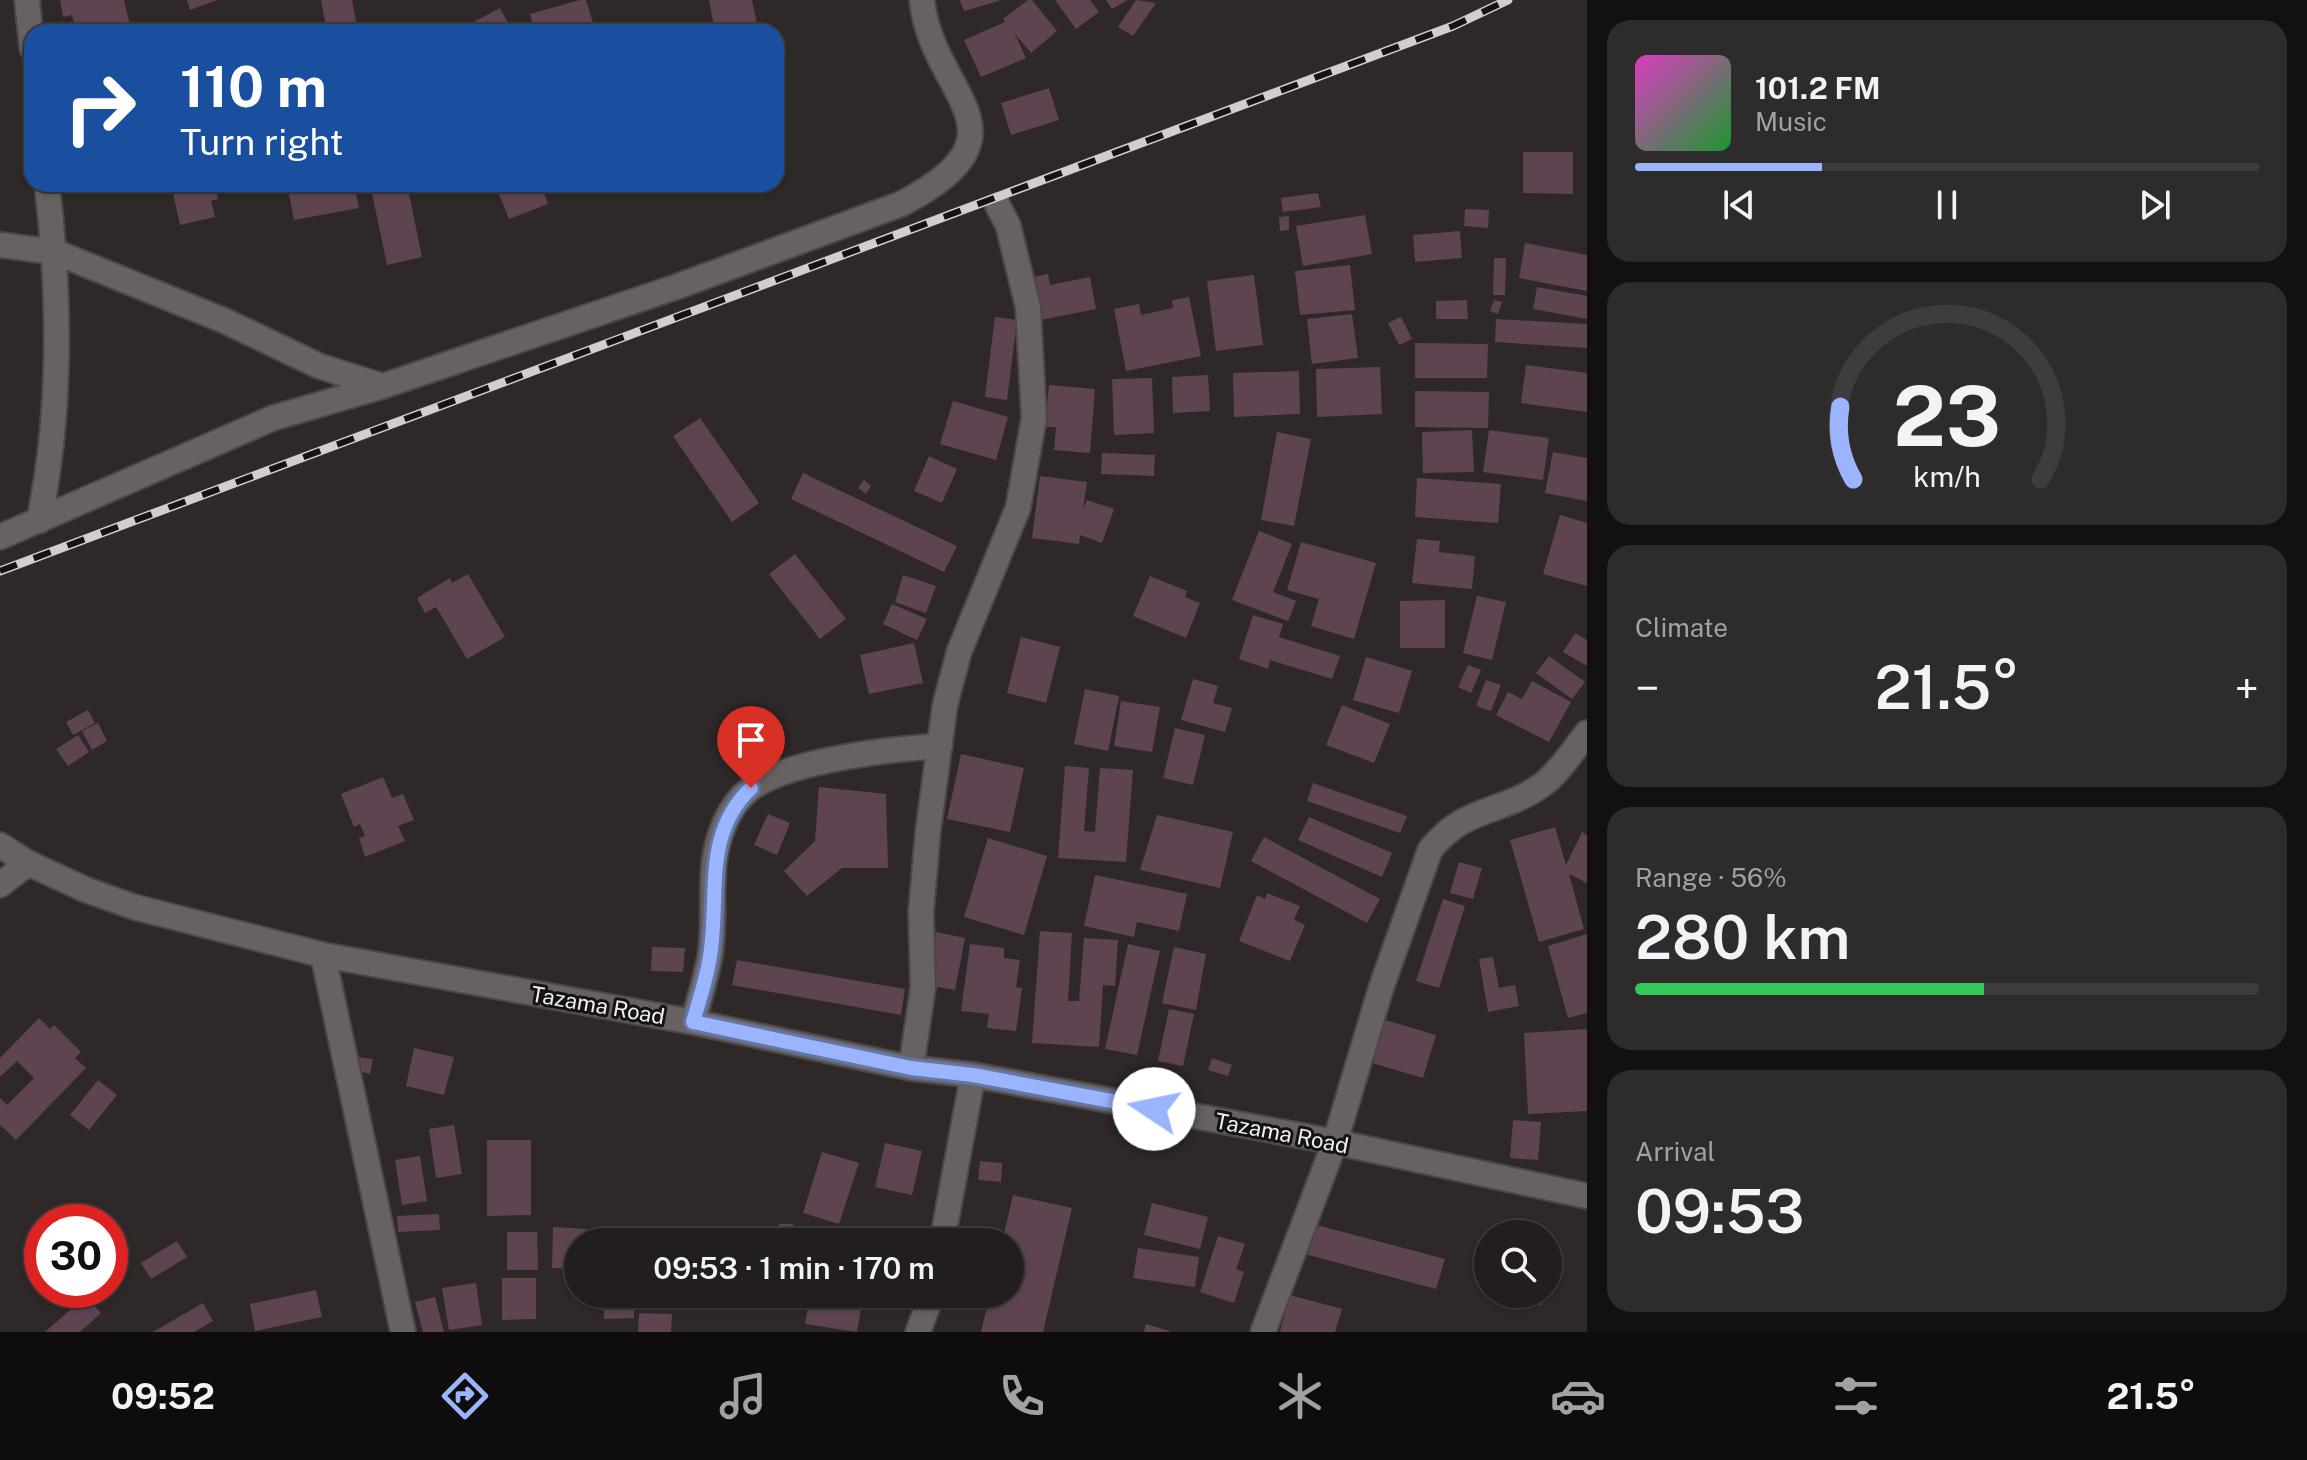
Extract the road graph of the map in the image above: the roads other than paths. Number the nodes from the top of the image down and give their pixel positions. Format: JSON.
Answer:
{"nodes":[{"id":1,"x":27,"y":0,"type":"edge"},
{"id":2,"x":922,"y":0,"type":"edge"},
{"id":3,"x":30,"y":24,"type":"edge"},
{"id":4,"x":48,"y":192,"type":"edge"},
{"id":5,"x":998,"y":206,"type":"dead end"},
{"id":6,"x":0,"y":245,"type":"edge"},
{"id":7,"x":55,"y":252,"type":"junction"},
{"id":8,"x":383,"y":386,"type":"junction"},
{"id":9,"x":39,"y":521,"type":"junction"},
{"id":10,"x":0,"y":537,"type":"edge"},
{"id":11,"x":1587,"y":733,"type":"edge"},
{"id":12,"x":940,"y":746,"type":"junction"},
{"id":13,"x":0,"y":845,"type":"edge"},
{"id":14,"x":28,"y":863,"type":"junction"},
{"id":15,"x":0,"y":885,"type":"edge"},
{"id":16,"x":323,"y":955,"type":"junction"},
{"id":17,"x":693,"y":1022,"type":"junction"},
{"id":18,"x":911,"y":1068,"type":"junction"},
{"id":19,"x":973,"y":1075,"type":"junction"},
{"id":20,"x":1335,"y":1142,"type":"junction"},
{"id":21,"x":1587,"y":1196,"type":"edge"},
{"id":22,"x":945,"y":1228,"type":"edge"},
{"id":23,"x":927,"y":1308,"type":"edge"},
{"id":24,"x":403,"y":1332,"type":"edge"},
{"id":25,"x":918,"y":1332,"type":"edge"},
{"id":26,"x":1263,"y":1332,"type":"edge"}],
"edges":[{"from":1,"to":3,"type":"street"},
{"from":2,"to":8,"type":"street"},
{"from":4,"to":7,"type":"street"},
{"from":5,"to":12,"type":"street"},
{"from":6,"to":7,"type":"street"},
{"from":7,"to":8,"type":"street"},
{"from":7,"to":9,"type":"street"},
{"from":8,"to":9,"type":"street"},
{"from":9,"to":10,"type":"street"},
{"from":11,"to":20,"type":"street"},
{"from":12,"to":17,"type":"street"},
{"from":12,"to":18,"type":"street"},
{"from":13,"to":14,"type":"street","name":"Tazama Road"},
{"from":14,"to":15,"type":"street"},
{"from":14,"to":16,"type":"street","name":"Tazama Road"},
{"from":16,"to":17,"type":"street","name":"Tazama Road"},
{"from":16,"to":24,"type":"street"},
{"from":17,"to":18,"type":"street","name":"Tazama Road"},
{"from":18,"to":19,"type":"street","name":"Tazama Road"},
{"from":19,"to":20,"type":"street","name":"Tazama Road"},
{"from":19,"to":22,"type":"street"},
{"from":20,"to":21,"type":"street","name":"Tazama Road"},
{"from":20,"to":26,"type":"street"},
{"from":23,"to":25,"type":"street"}]}
